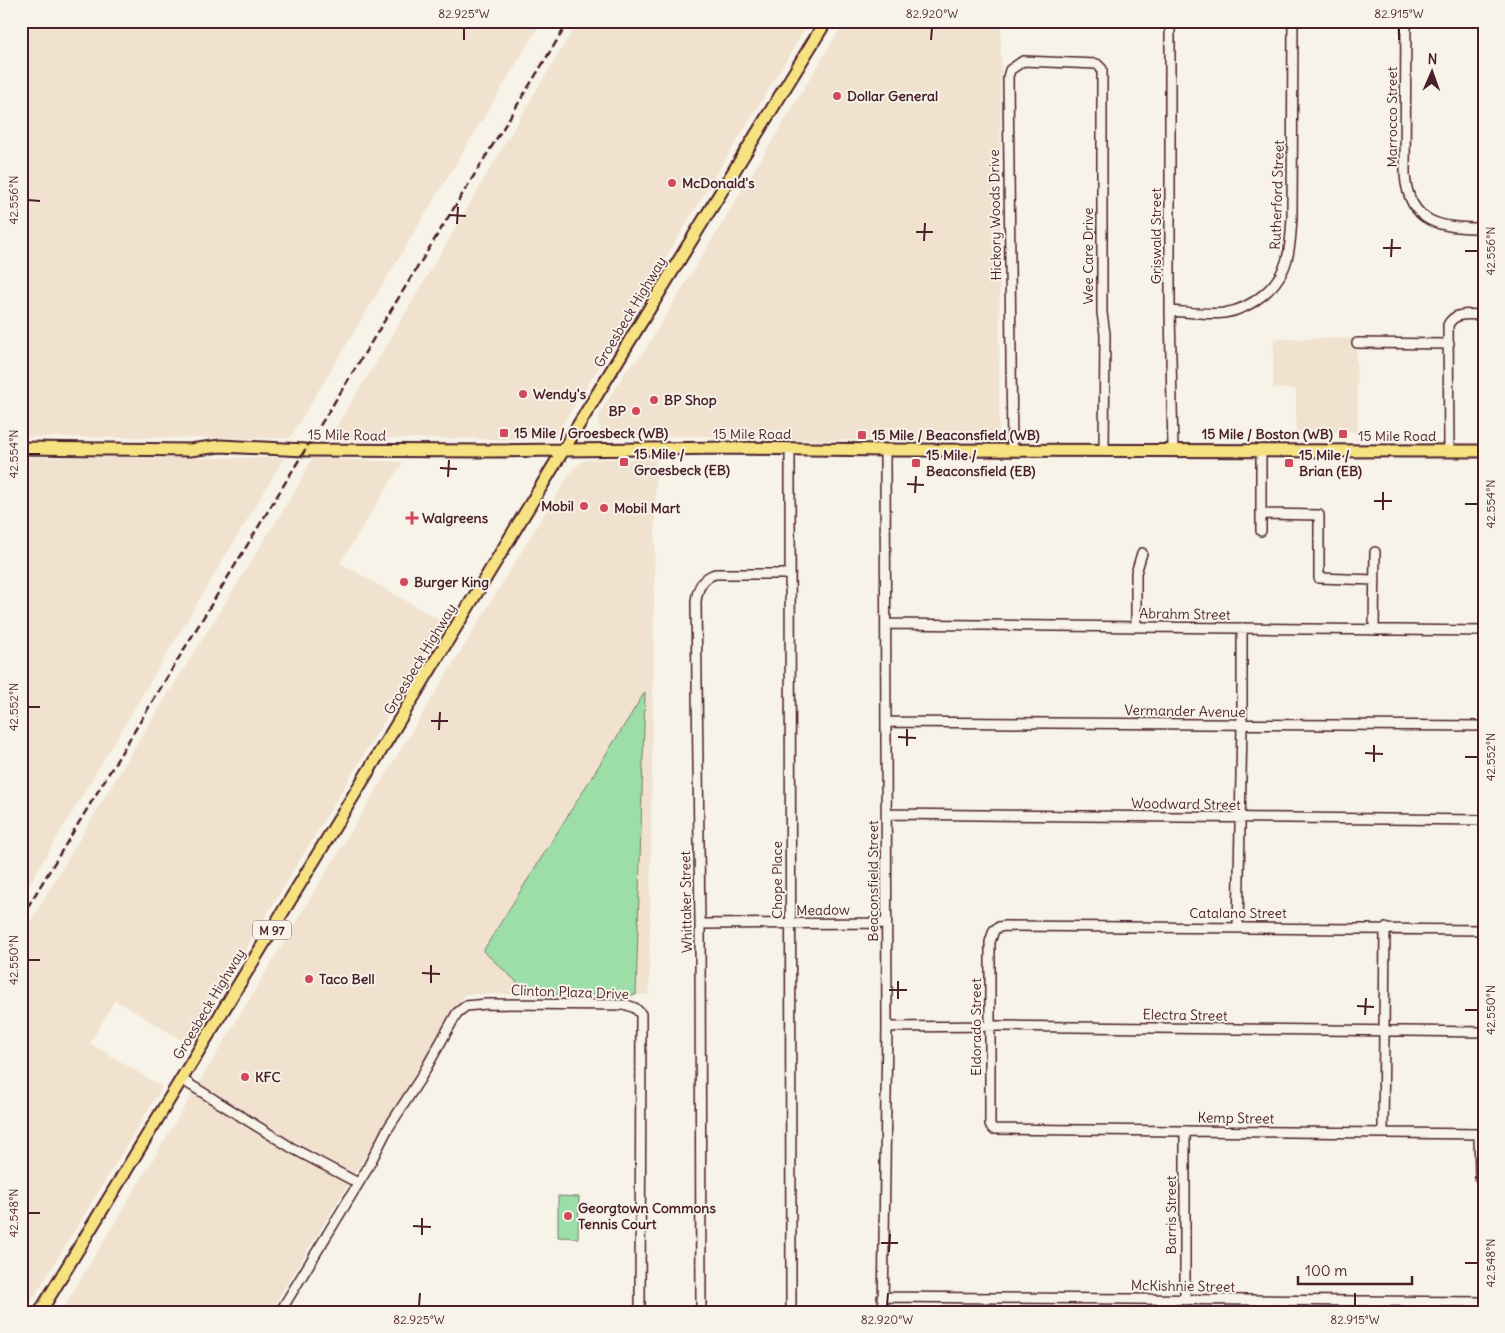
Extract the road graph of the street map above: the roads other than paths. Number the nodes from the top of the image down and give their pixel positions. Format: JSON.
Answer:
{"nodes":[{"id":1,"x":826,"y":21,"type":"edge"},
{"id":2,"x":1170,"y":21,"type":"edge"},
{"id":3,"x":1293,"y":21,"type":"edge"},
{"id":4,"x":1406,"y":21,"type":"edge"},
{"id":5,"x":1097,"y":64,"type":"joint"},
{"id":6,"x":1484,"y":228,"type":"edge"},
{"id":7,"x":1170,"y":311,"type":"junction"},
{"id":8,"x":1484,"y":315,"type":"edge"},
{"id":9,"x":1357,"y":343,"type":"dead end"},
{"id":10,"x":1449,"y":344,"type":"junction"},
{"id":11,"x":21,"y":448,"type":"edge"},
{"id":12,"x":790,"y":449,"type":"junction"},
{"id":13,"x":885,"y":450,"type":"junction"},
{"id":14,"x":1012,"y":450,"type":"junction"},
{"id":15,"x":1104,"y":450,"type":"junction"},
{"id":16,"x":1173,"y":450,"type":"junction"},
{"id":17,"x":563,"y":451,"type":"junction"},
{"id":18,"x":1261,"y":451,"type":"junction"},
{"id":19,"x":1449,"y":451,"type":"junction"},
{"id":20,"x":1484,"y":451,"type":"edge"},
{"id":21,"x":1261,"y":514,"type":"junction"},
{"id":22,"x":1261,"y":531,"type":"dead end"},
{"id":23,"x":1376,"y":552,"type":"dead end"},
{"id":24,"x":1142,"y":553,"type":"dead end"},
{"id":25,"x":789,"y":574,"type":"junction"},
{"id":26,"x":1375,"y":580,"type":"junction"},
{"id":27,"x":887,"y":624,"type":"junction"},
{"id":28,"x":1136,"y":627,"type":"junction"},
{"id":29,"x":1242,"y":629,"type":"junction"},
{"id":30,"x":1374,"y":630,"type":"junction"},
{"id":31,"x":1484,"y":631,"type":"edge"},
{"id":32,"x":886,"y":722,"type":"junction"},
{"id":33,"x":1242,"y":725,"type":"junction"},
{"id":34,"x":1484,"y":726,"type":"edge"},
{"id":35,"x":887,"y":814,"type":"junction"},
{"id":36,"x":1239,"y":818,"type":"junction"},
{"id":37,"x":1484,"y":820,"type":"edge"},
{"id":38,"x":886,"y":923,"type":"junction"},
{"id":39,"x":700,"y":924,"type":"junction"},
{"id":40,"x":792,"y":924,"type":"junction"},
{"id":41,"x":1238,"y":927,"type":"junction"},
{"id":42,"x":1385,"y":928,"type":"junction"},
{"id":43,"x":994,"y":930,"type":"joint"},
{"id":44,"x":1484,"y":930,"type":"edge"},
{"id":45,"x":886,"y":1026,"type":"junction"},
{"id":46,"x":990,"y":1026,"type":"junction"},
{"id":47,"x":1384,"y":1031,"type":"junction"},
{"id":48,"x":1484,"y":1032,"type":"edge"},
{"id":49,"x":181,"y":1079,"type":"junction"},
{"id":50,"x":990,"y":1125,"type":"joint"},
{"id":51,"x":1185,"y":1131,"type":"junction"},
{"id":52,"x":1383,"y":1133,"type":"junction"},
{"id":53,"x":1482,"y":1134,"type":"edge"},
{"id":54,"x":1480,"y":1178,"type":"dead end"},
{"id":55,"x":358,"y":1183,"type":"junction"},
{"id":56,"x":882,"y":1296,"type":"junction"},
{"id":57,"x":1185,"y":1300,"type":"junction"},
{"id":58,"x":1484,"y":1302,"type":"edge"},
{"id":59,"x":40,"y":1312,"type":"edge"},
{"id":60,"x":280,"y":1312,"type":"edge"},
{"id":61,"x":640,"y":1312,"type":"edge"},
{"id":62,"x":701,"y":1312,"type":"edge"},
{"id":63,"x":791,"y":1312,"type":"edge"},
{"id":64,"x":883,"y":1312,"type":"edge"}],
"edges":[{"from":1,"to":17,"type":"main road","name":"Groesbeck Highway","number":"M 97"},
{"from":2,"to":7,"type":"street","name":"Griswald Street"},
{"from":3,"to":7,"type":"street","name":"Rutherford Street"},
{"from":4,"to":6,"type":"street","name":"Marrocco Street"},
{"from":5,"to":14,"type":"street","name":"Hickory Woods Drive"},
{"from":5,"to":15,"type":"street","name":"Wee Care Drive"},
{"from":7,"to":16,"type":"street","name":"Griswald Street"},
{"from":8,"to":10,"type":"street"},
{"from":9,"to":10,"type":"street"},
{"from":10,"to":19,"type":"street"},
{"from":11,"to":17,"type":"main road","name":"15 Mile Road"},
{"from":12,"to":13,"type":"main road","name":"15 Mile Road"},
{"from":12,"to":17,"type":"main road","name":"15 Mile Road"},
{"from":12,"to":25,"type":"street","name":"Chope Place"},
{"from":13,"to":14,"type":"main road","name":"15 Mile Road"},
{"from":13,"to":27,"type":"street","name":"Beaconsfield Street"},
{"from":14,"to":15,"type":"main road","name":"15 Mile Road"},
{"from":15,"to":16,"type":"main road","name":"15 Mile Road"},
{"from":16,"to":18,"type":"main road","name":"15 Mile Road"},
{"from":17,"to":49,"type":"main road","name":"Groesbeck Highway","number":"M 97"},
{"from":18,"to":19,"type":"main road","name":"15 Mile Road"},
{"from":18,"to":21,"type":"street"},
{"from":19,"to":20,"type":"main road","name":"15 Mile Road"},
{"from":21,"to":22,"type":"street"},
{"from":21,"to":26,"type":"street"},
{"from":23,"to":26,"type":"street"},
{"from":24,"to":28,"type":"street"},
{"from":25,"to":39,"type":"street","name":"Whittaker Street"},
{"from":25,"to":40,"type":"street","name":"Chope Place"},
{"from":26,"to":30,"type":"street"},
{"from":27,"to":28,"type":"street","name":"Abrahm Street"},
{"from":27,"to":32,"type":"street","name":"Beaconsfield Street"},
{"from":28,"to":29,"type":"street","name":"Abrahm Street"},
{"from":29,"to":30,"type":"street","name":"Abrahm Street"},
{"from":29,"to":33,"type":"street"},
{"from":30,"to":31,"type":"street","name":"Abrahm Street"},
{"from":32,"to":33,"type":"street","name":"Vermander Avenue"},
{"from":32,"to":35,"type":"street","name":"Beaconsfield Street"},
{"from":33,"to":34,"type":"street","name":"Vermander Avenue"},
{"from":33,"to":36,"type":"street"},
{"from":35,"to":36,"type":"street","name":"Woodward Street"},
{"from":35,"to":38,"type":"street","name":"Beaconsfield Street"},
{"from":36,"to":37,"type":"street","name":"Woodward Street"},
{"from":36,"to":41,"type":"street"},
{"from":38,"to":40,"type":"street","name":"Meadow"},
{"from":38,"to":45,"type":"street","name":"Beaconsfield Street"},
{"from":39,"to":40,"type":"street","name":"Meadow"},
{"from":39,"to":62,"type":"street","name":"Whittaker Street"},
{"from":40,"to":63,"type":"street","name":"Chope Place"},
{"from":41,"to":42,"type":"street","name":"Catalano Street"},
{"from":41,"to":43,"type":"street","name":"Catalano Street"},
{"from":42,"to":44,"type":"street","name":"Catalano Street"},
{"from":42,"to":47,"type":"street"},
{"from":43,"to":46,"type":"street","name":"Eldorado Street"},
{"from":45,"to":46,"type":"street","name":"Electra Street"},
{"from":45,"to":56,"type":"street","name":"Beaconsfield Street"},
{"from":46,"to":47,"type":"street","name":"Electra Street"},
{"from":46,"to":50,"type":"street","name":"Eldorado Street"},
{"from":47,"to":48,"type":"street","name":"Electra Street"},
{"from":47,"to":52,"type":"street"},
{"from":49,"to":55,"type":"street"},
{"from":49,"to":59,"type":"main road","name":"Groesbeck Highway","number":"M 97"},
{"from":50,"to":51,"type":"street","name":"Kemp Street"},
{"from":51,"to":52,"type":"street","name":"Kemp Street"},
{"from":51,"to":57,"type":"street","name":"Barris Street"},
{"from":52,"to":53,"type":"street","name":"Kemp Street"},
{"from":53,"to":54,"type":"street"},
{"from":55,"to":60,"type":"street","name":"Clinton Plaza Drive"},
{"from":55,"to":61,"type":"street","name":"Clinton Plaza Drive"},
{"from":56,"to":57,"type":"street","name":"McKishnie Street"},
{"from":56,"to":64,"type":"street","name":"Beaconsfield Street"},
{"from":57,"to":58,"type":"street","name":"McKishnie Street"}]}
